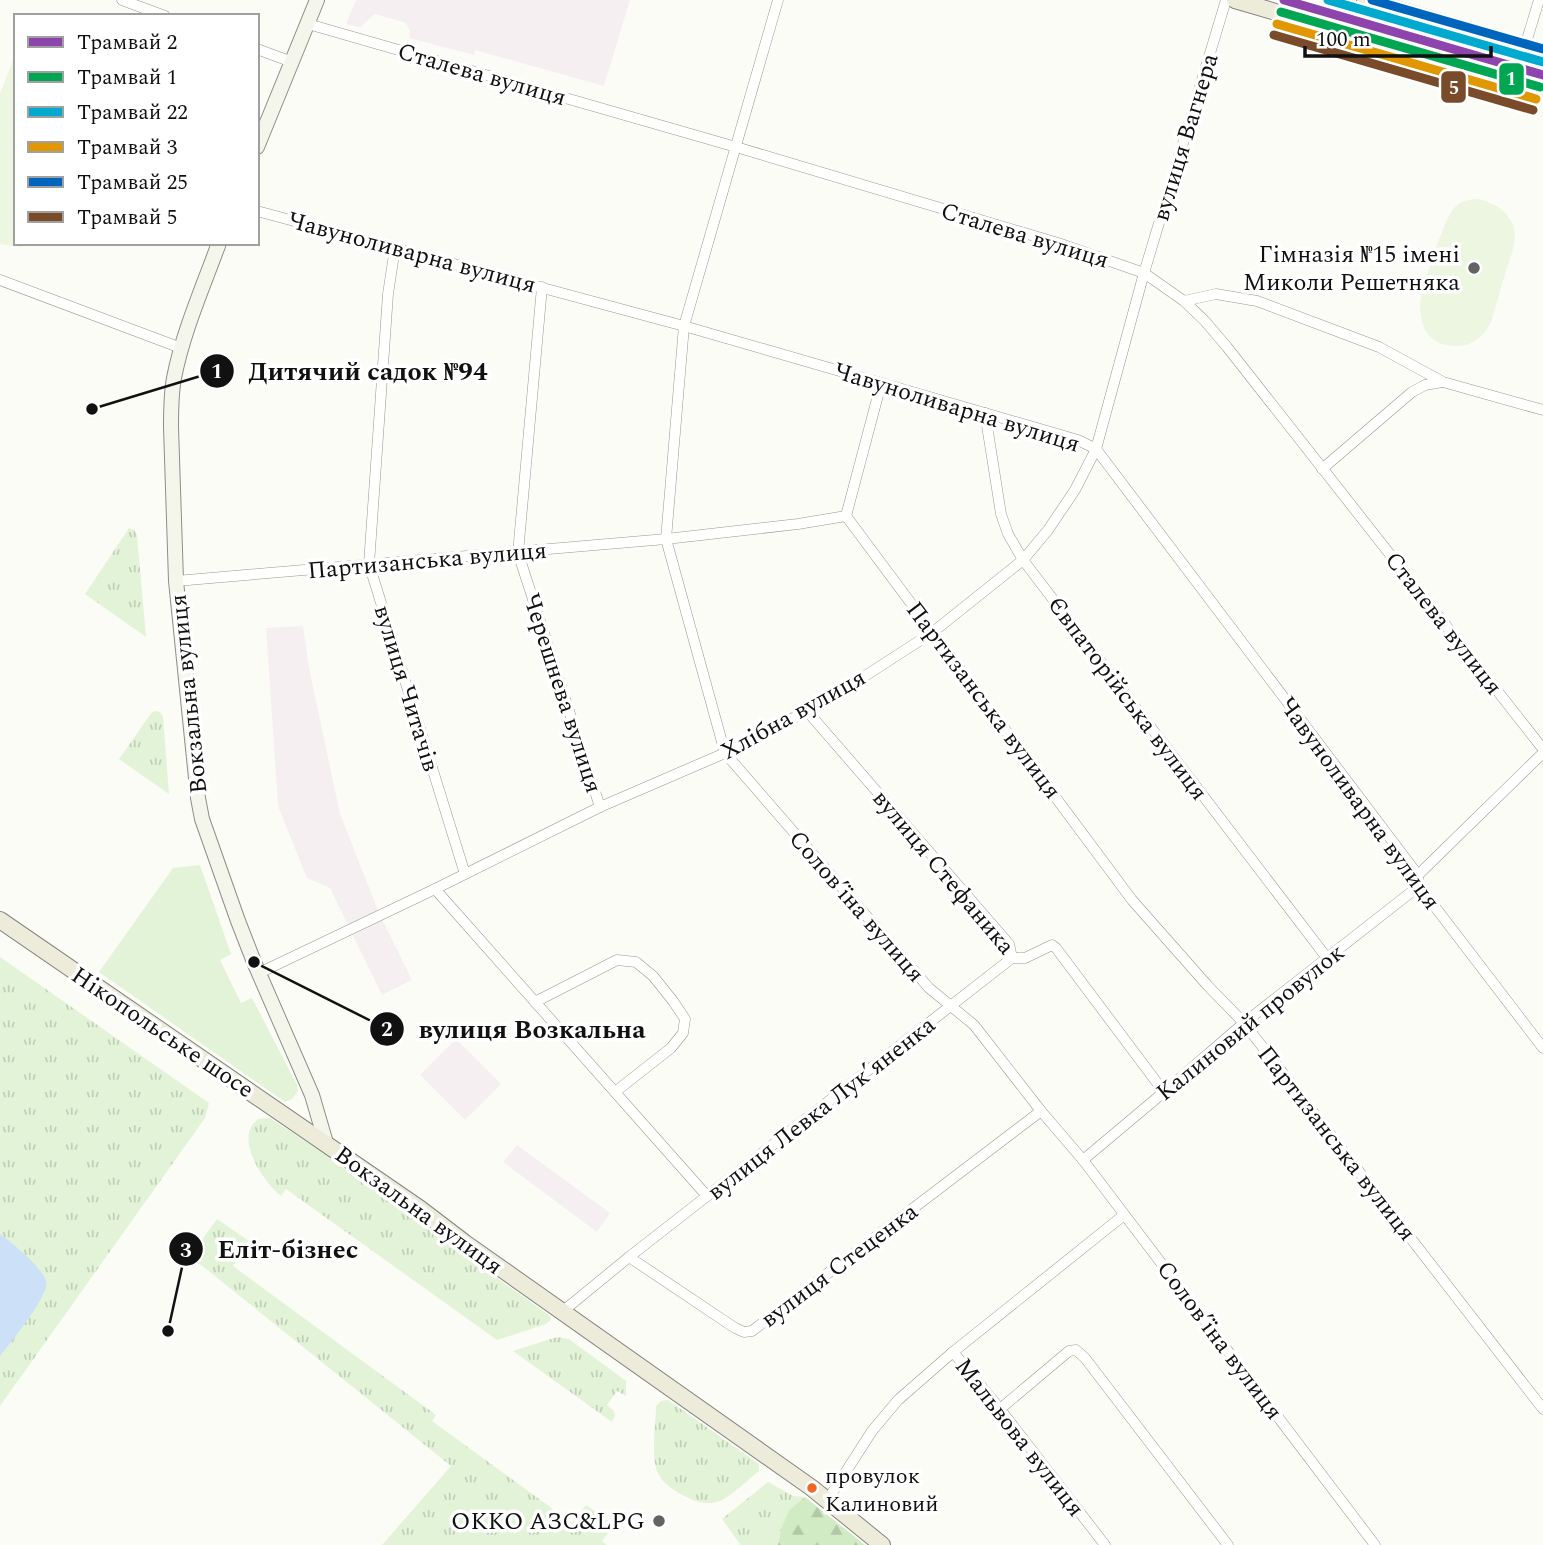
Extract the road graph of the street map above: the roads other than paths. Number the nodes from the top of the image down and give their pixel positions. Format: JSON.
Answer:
{"nodes":[{"id":1,"x":122,"y":0,"type":"edge"},
{"id":2,"x":317,"y":0,"type":"edge"},
{"id":3,"x":778,"y":0,"type":"edge"},
{"id":4,"x":1226,"y":0,"type":"edge"},
{"id":5,"x":1236,"y":0,"type":"edge"},
{"id":6,"x":1365,"y":0,"type":"edge"},
{"id":7,"x":1539,"y":0,"type":"edge"},
{"id":8,"x":160,"y":14,"type":"edge"},
{"id":9,"x":308,"y":24,"type":"junction"},
{"id":10,"x":1525,"y":46,"type":"junction"},
{"id":11,"x":259,"y":50,"type":"edge"},
{"id":12,"x":1543,"y":52,"type":"edge"},
{"id":13,"x":292,"y":62,"type":"junction"},
{"id":14,"x":1543,"y":91,"type":"edge"},
{"id":15,"x":259,"y":142,"type":"edge"},
{"id":16,"x":736,"y":147,"type":"junction"},
{"id":17,"x":259,"y":212,"type":"edge"},
{"id":18,"x":218,"y":245,"type":"edge"},
{"id":19,"x":395,"y":248,"type":"junction"},
{"id":20,"x":1144,"y":274,"type":"junction"},
{"id":21,"x":0,"y":280,"type":"edge"},
{"id":22,"x":542,"y":287,"type":"junction"},
{"id":23,"x":1184,"y":301,"type":"junction"},
{"id":24,"x":684,"y":326,"type":"junction"},
{"id":25,"x":181,"y":348,"type":"junction"},
{"id":26,"x":1443,"y":382,"type":"junction"},
{"id":27,"x":881,"y":384,"type":"junction"},
{"id":28,"x":1543,"y":410,"type":"edge"},
{"id":29,"x":985,"y":413,"type":"junction"},
{"id":30,"x":1096,"y":449,"type":"junction"},
{"id":31,"x":1322,"y":469,"type":"junction"},
{"id":32,"x":846,"y":516,"type":"junction"},
{"id":33,"x":666,"y":540,"type":"junction"},
{"id":34,"x":518,"y":553,"type":"junction"},
{"id":35,"x":1023,"y":560,"type":"junction"},
{"id":36,"x":369,"y":564,"type":"junction"},
{"id":37,"x":176,"y":581,"type":"junction"},
{"id":38,"x":933,"y":632,"type":"junction"},
{"id":39,"x":807,"y":711,"type":"junction"},
{"id":40,"x":1543,"y":751,"type":"edge"},
{"id":41,"x":725,"y":753,"type":"junction"},
{"id":42,"x":600,"y":807,"type":"junction"},
{"id":43,"x":465,"y":874,"type":"junction"},
{"id":44,"x":1418,"y":875,"type":"junction"},
{"id":45,"x":1419,"y":886,"type":"junction"},
{"id":46,"x":435,"y":889,"type":"junction"},
{"id":47,"x":0,"y":920,"type":"edge"},
{"id":48,"x":1012,"y":958,"type":"junction"},
{"id":49,"x":1327,"y":958,"type":"junction"},
{"id":50,"x":259,"y":973,"type":"junction"},
{"id":51,"x":535,"y":1002,"type":"junction"},
{"id":52,"x":951,"y":1006,"type":"junction"},
{"id":53,"x":1244,"y":1023,"type":"junction"},
{"id":54,"x":1543,"y":1048,"type":"edge"},
{"id":55,"x":615,"y":1092,"type":"junction"},
{"id":56,"x":1164,"y":1092,"type":"junction"},
{"id":57,"x":1041,"y":1111,"type":"junction"},
{"id":58,"x":326,"y":1143,"type":"junction"},
{"id":59,"x":1083,"y":1160,"type":"junction"},
{"id":60,"x":707,"y":1196,"type":"junction"},
{"id":61,"x":1124,"y":1215,"type":"junction"},
{"id":62,"x":629,"y":1257,"type":"junction"},
{"id":63,"x":562,"y":1312,"type":"junction"},
{"id":64,"x":953,"y":1352,"type":"junction"},
{"id":65,"x":1000,"y":1409,"type":"junction"},
{"id":66,"x":1543,"y":1409,"type":"edge"},
{"id":67,"x":827,"y":1501,"type":"junction"},
{"id":68,"x":882,"y":1545,"type":"edge"},
{"id":69,"x":1105,"y":1545,"type":"edge"},
{"id":70,"x":1227,"y":1545,"type":"edge"},
{"id":71,"x":1375,"y":1545,"type":"edge"}],
"edges":[{"from":1,"to":8,"type":"street"},
{"from":2,"to":9,"type":"street"},
{"from":3,"to":16,"type":"street","name":"Соловʼїна вулиця"},
{"from":4,"to":20,"type":"street","name":"вулиця Вагнера"},
{"from":5,"to":14,"type":"main road"},
{"from":6,"to":10,"type":"main road"},
{"from":7,"to":10,"type":"street"},
{"from":9,"to":13,"type":"street"},
{"from":9,"to":16,"type":"street","name":"Сталева вулиця"},
{"from":10,"to":12,"type":"main road"},
{"from":11,"to":13,"type":"street"},
{"from":13,"to":15,"type":"street"},
{"from":16,"to":20,"type":"street","name":"Сталева вулиця"},
{"from":16,"to":24,"type":"street","name":"Соловʼїна вулиця"},
{"from":17,"to":19,"type":"street","name":"Чавуноливарна вулиця"},
{"from":18,"to":25,"type":"street","name":"Вокзальна вулиця"},
{"from":19,"to":22,"type":"street","name":"Чавуноливарна вулиця"},
{"from":19,"to":36,"type":"street","name":"вулиця Читачів"},
{"from":20,"to":23,"type":"street","name":"Сталева вулиця"},
{"from":20,"to":30,"type":"street","name":"Хлібна вулиця"},
{"from":21,"to":25,"type":"street"},
{"from":22,"to":24,"type":"street","name":"Чавуноливарна вулиця"},
{"from":22,"to":34,"type":"street","name":"Черешнева вулиця"},
{"from":23,"to":26,"type":"street"},
{"from":23,"to":31,"type":"street","name":"Сталева вулиця"},
{"from":24,"to":27,"type":"street","name":"Чавуноливарна вулиця"},
{"from":24,"to":33,"type":"street","name":"Соловʼїна вулиця"},
{"from":25,"to":37,"type":"street","name":"Вокзальна вулиця"},
{"from":26,"to":28,"type":"street"},
{"from":26,"to":31,"type":"street"},
{"from":27,"to":29,"type":"street","name":"Чавуноливарна вулиця"},
{"from":27,"to":32,"type":"street"},
{"from":29,"to":30,"type":"street","name":"Чавуноливарна вулиця"},
{"from":29,"to":35,"type":"street","name":"Євпаторійська вулиця"},
{"from":30,"to":35,"type":"street","name":"Хлібна вулиця"},
{"from":30,"to":44,"type":"street","name":"Чавуноливарна вулиця"},
{"from":31,"to":40,"type":"street","name":"Сталева вулиця"},
{"from":32,"to":33,"type":"street","name":"Партизанська вулиця"},
{"from":32,"to":38,"type":"street","name":"Партизанська вулиця"},
{"from":33,"to":34,"type":"street","name":"Партизанська вулиця"},
{"from":33,"to":41,"type":"street","name":"Соловʼїна вулиця"},
{"from":34,"to":36,"type":"street","name":"Партизанська вулиця"},
{"from":34,"to":42,"type":"street","name":"Черешнева вулиця"},
{"from":35,"to":38,"type":"street","name":"Хлібна вулиця"},
{"from":35,"to":49,"type":"street","name":"Євпаторійська вулиця"},
{"from":36,"to":37,"type":"street","name":"Партизанська вулиця"},
{"from":36,"to":43,"type":"street","name":"вулиця Читачів"},
{"from":37,"to":50,"type":"street","name":"Вокзальна вулиця"},
{"from":38,"to":39,"type":"street","name":"Хлібна вулиця"},
{"from":38,"to":53,"type":"street","name":"Партизанська вулиця"},
{"from":39,"to":41,"type":"street","name":"Хлібна вулиця"},
{"from":39,"to":48,"type":"street","name":"вулиця Стефаника"},
{"from":40,"to":44,"type":"street"},
{"from":41,"to":42,"type":"street","name":"Хлібна вулиця"},
{"from":41,"to":52,"type":"street","name":"Соловʼїна вулиця"},
{"from":42,"to":43,"type":"street","name":"Хлібна вулиця"},
{"from":43,"to":46,"type":"street","name":"Хлібна вулиця"},
{"from":44,"to":45,"type":"street","name":"Чавуноливарна вулиця"},
{"from":45,"to":49,"type":"street","name":"Калиновий провулок"},
{"from":45,"to":54,"type":"street","name":"Чавуноливарна вулиця"},
{"from":46,"to":50,"type":"street","name":"Хлібна вулиця"},
{"from":46,"to":51,"type":"street"},
{"from":47,"to":58,"type":"main road","name":"Нікопольське шосе"},
{"from":48,"to":52,"type":"street","name":"вулиця Левка Лукʼяненка"},
{"from":48,"to":56,"type":"street","name":"вулиця Стефаника"},
{"from":49,"to":53,"type":"street","name":"Калиновий провулок"},
{"from":50,"to":58,"type":"street","name":"Вокзальна вулиця"},
{"from":51,"to":55,"type":"street"},
{"from":51,"to":55,"type":"street"},
{"from":52,"to":57,"type":"street","name":"Соловʼїна вулиця"},
{"from":52,"to":60,"type":"street","name":"вулиця Левка Лукʼяненка"},
{"from":53,"to":56,"type":"street","name":"Калиновий провулок"},
{"from":53,"to":66,"type":"street","name":"Партизанська вулиця"},
{"from":55,"to":60,"type":"street"},
{"from":56,"to":59,"type":"street","name":"Калиновий провулок"},
{"from":57,"to":59,"type":"street","name":"Соловʼїна вулиця"},
{"from":57,"to":62,"type":"street","name":"вулиця Стеценка"},
{"from":58,"to":63,"type":"main road","name":"Вокзальна вулиця"},
{"from":59,"to":61,"type":"street","name":"Соловʼїна вулиця"},
{"from":60,"to":62,"type":"street","name":"вулиця Левка Лукʼяненка"},
{"from":61,"to":64,"type":"street"},
{"from":61,"to":71,"type":"street","name":"Соловʼїна вулиця"},
{"from":62,"to":63,"type":"street","name":"вулиця Левка Лукʼяненка"},
{"from":63,"to":67,"type":"main road","name":"Вокзальна вулиця"},
{"from":64,"to":65,"type":"street","name":"Мальвова вулиця"},
{"from":64,"to":67,"type":"street","name":"Мальвова вулиця"},
{"from":65,"to":69,"type":"street","name":"Мальвова вулиця"},
{"from":65,"to":70,"type":"street"},
{"from":67,"to":68,"type":"main road","name":"Вокзальна вулиця"}]}
